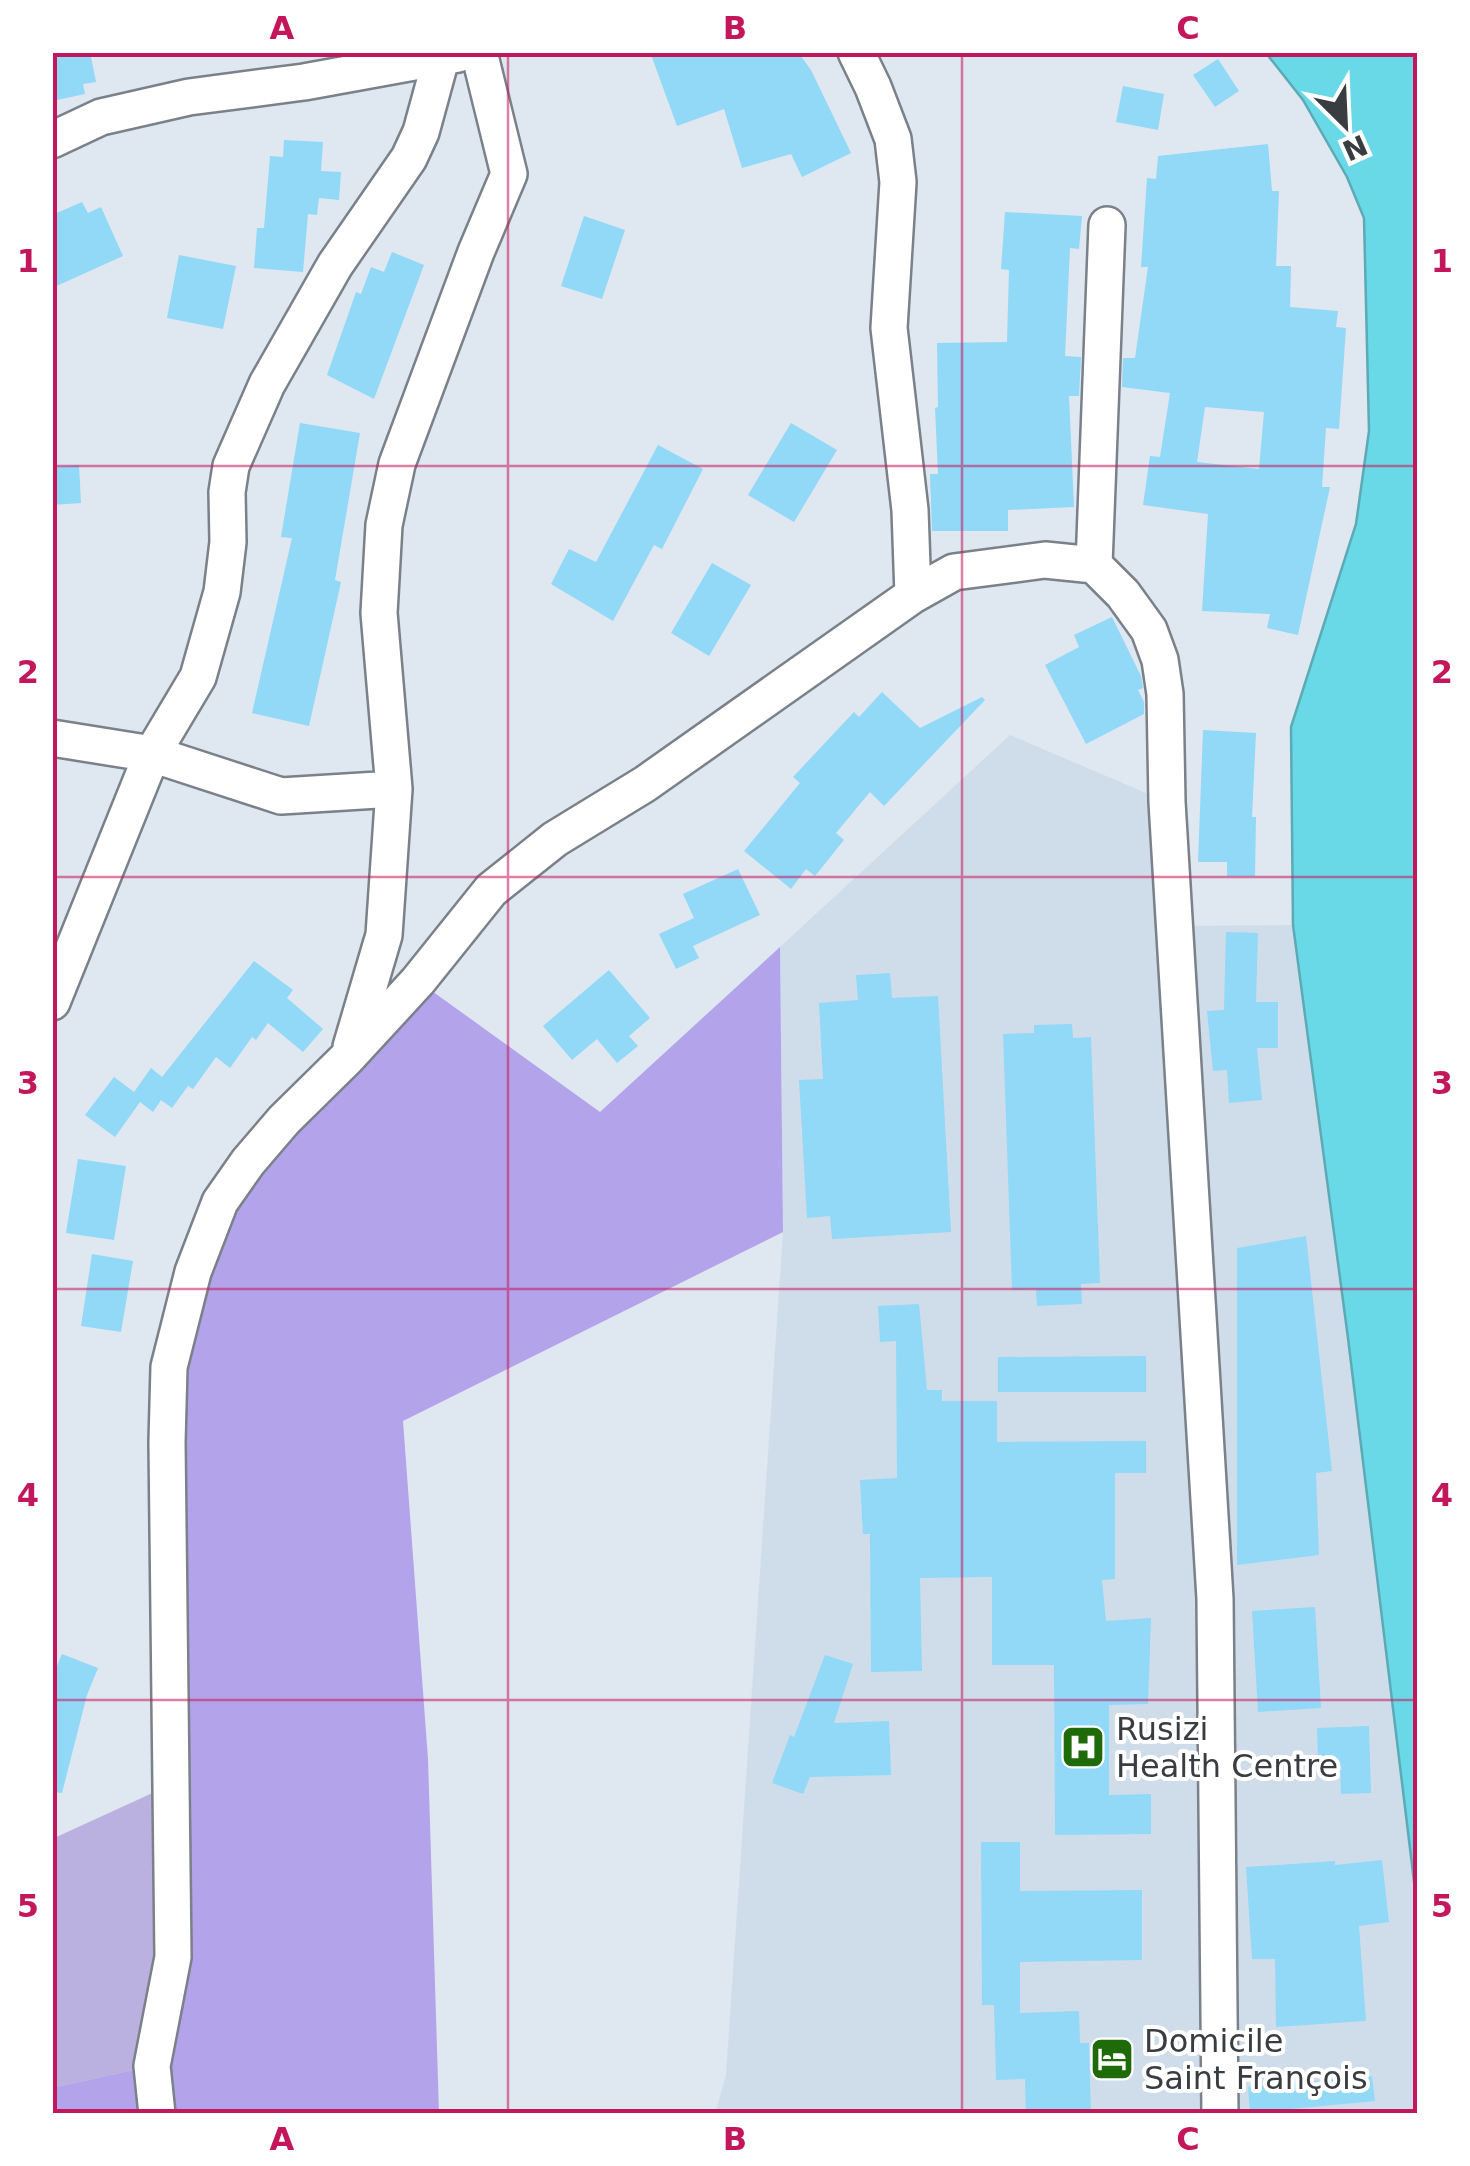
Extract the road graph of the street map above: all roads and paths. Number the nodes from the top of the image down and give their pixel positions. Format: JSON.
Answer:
{"nodes":[{"id":1,"x":856,"y":52,"type":"edge"},
{"id":2,"x":480,"y":53,"type":"edge"},
{"id":3,"x":442,"y":56,"type":"junction"},
{"id":4,"x":52,"y":140,"type":"edge"},
{"id":5,"x":1107,"y":225,"type":"dead end"},
{"id":6,"x":1094,"y":566,"type":"junction"},
{"id":7,"x":914,"y":595,"type":"junction"},
{"id":8,"x":52,"y":738,"type":"edge"},
{"id":9,"x":152,"y":754,"type":"junction"},
{"id":10,"x":394,"y":789,"type":"junction"},
{"id":11,"x":52,"y":1002,"type":"edge"},
{"id":12,"x":348,"y":1057,"type":"junction"},
{"id":13,"x":157,"y":2114,"type":"edge"},
{"id":14,"x":1220,"y":2114,"type":"edge"}],
"edges":[{"from":1,"to":7,"type":"street"},
{"from":2,"to":3,"type":"street"},
{"from":2,"to":10,"type":"street"},
{"from":3,"to":4,"type":"street"},
{"from":3,"to":9,"type":"street"},
{"from":5,"to":6,"type":"street"},
{"from":6,"to":7,"type":"street"},
{"from":6,"to":14,"type":"street"},
{"from":7,"to":12,"type":"street"},
{"from":8,"to":9,"type":"street"},
{"from":9,"to":10,"type":"street"},
{"from":9,"to":11,"type":"street"},
{"from":10,"to":12,"type":"street"},
{"from":12,"to":13,"type":"street"}]}
